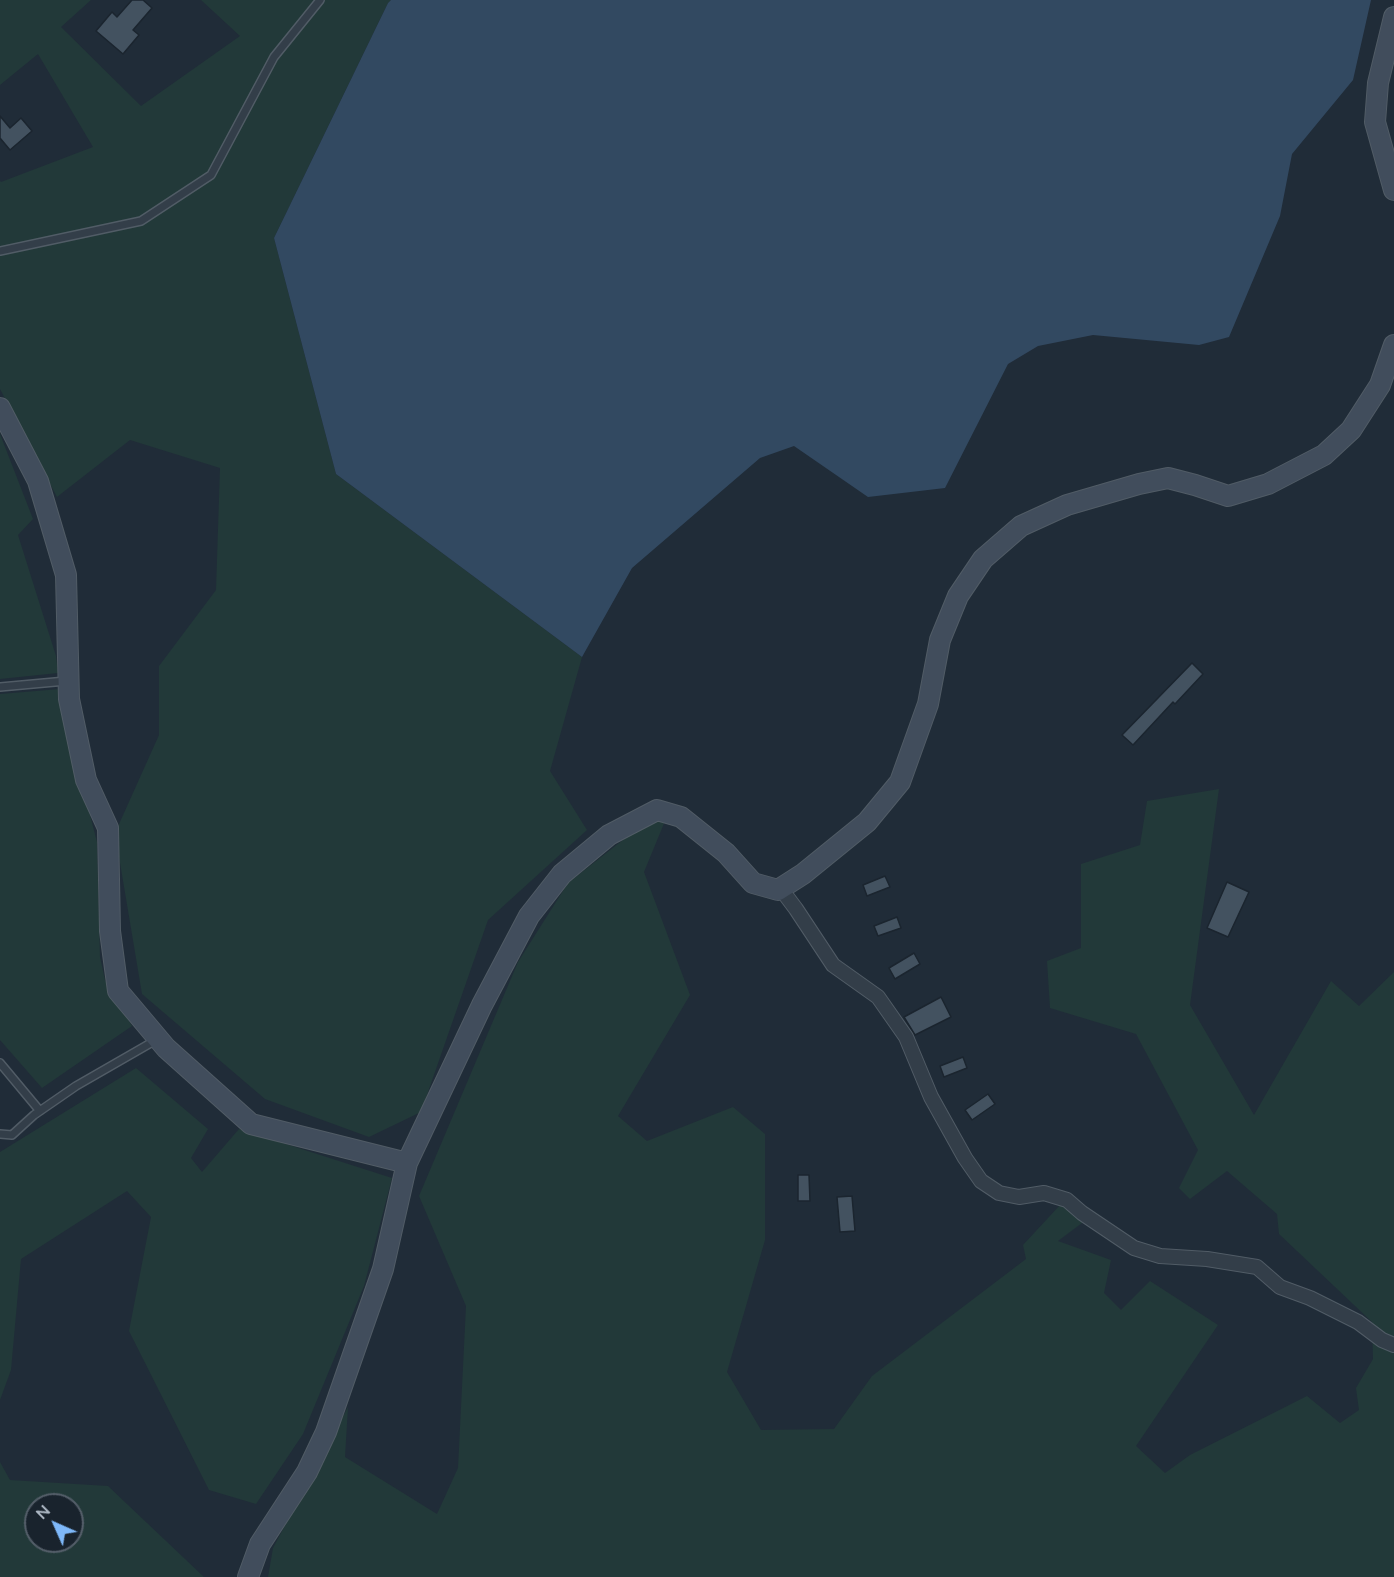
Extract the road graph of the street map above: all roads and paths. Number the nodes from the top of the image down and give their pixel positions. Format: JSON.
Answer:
{"nodes":[{"id":1,"x":320,"y":0,"type":"edge"},
{"id":2,"x":1394,"y":17,"type":"edge"},
{"id":3,"x":1394,"y":190,"type":"edge"},
{"id":4,"x":0,"y":251,"type":"edge"},
{"id":5,"x":1394,"y":345,"type":"edge"},
{"id":6,"x":0,"y":408,"type":"edge"},
{"id":7,"x":69,"y":680,"type":"junction"},
{"id":8,"x":0,"y":687,"type":"edge"},
{"id":9,"x":781,"y":889,"type":"junction"},
{"id":10,"x":158,"y":1038,"type":"junction"},
{"id":11,"x":0,"y":1063,"type":"edge"},
{"id":12,"x":40,"y":1111,"type":"junction"},
{"id":13,"x":0,"y":1134,"type":"edge"},
{"id":14,"x":407,"y":1163,"type":"junction"},
{"id":15,"x":1394,"y":1345,"type":"edge"},
{"id":16,"x":248,"y":1577,"type":"edge"}],
"edges":[{"from":1,"to":4,"type":"lane"},
{"from":2,"to":3,"type":"street"},
{"from":5,"to":9,"type":"street"},
{"from":6,"to":7,"type":"street"},
{"from":7,"to":8,"type":"lane"},
{"from":7,"to":10,"type":"street"},
{"from":9,"to":14,"type":"street"},
{"from":9,"to":15,"type":"street"},
{"from":10,"to":12,"type":"lane"},
{"from":10,"to":14,"type":"street"},
{"from":11,"to":12,"type":"lane"},
{"from":12,"to":13,"type":"lane"},
{"from":14,"to":16,"type":"street"}]}
